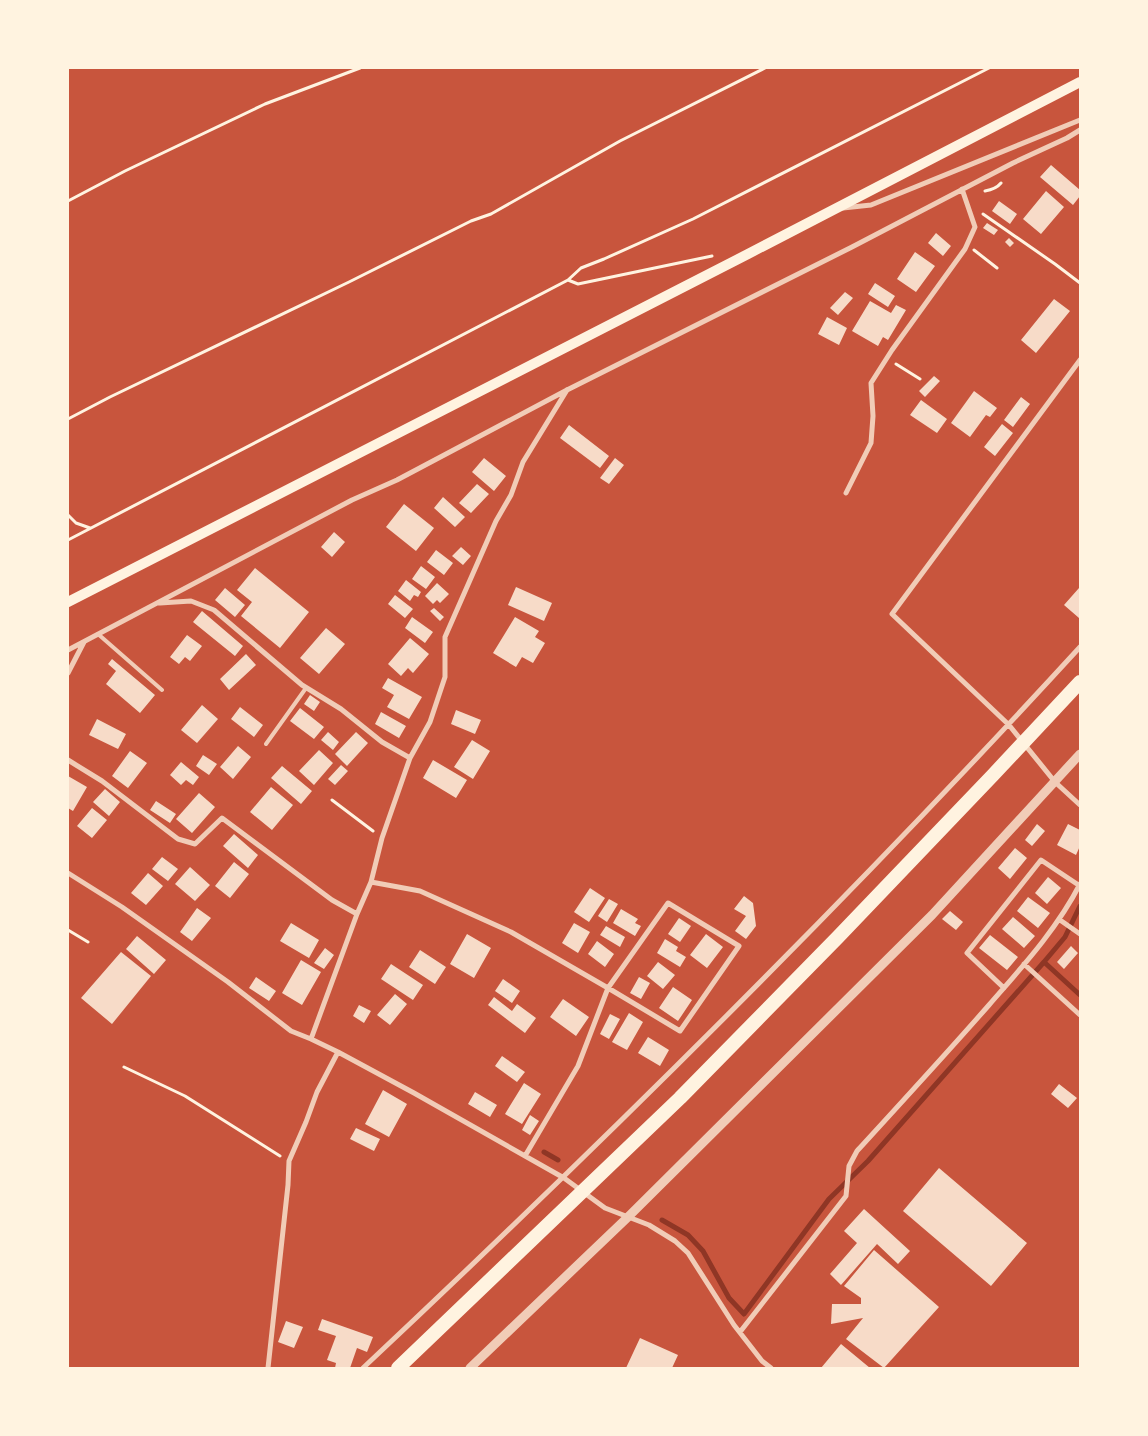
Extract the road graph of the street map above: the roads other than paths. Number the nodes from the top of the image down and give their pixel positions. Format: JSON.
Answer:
{"nodes":[{"id":1,"x":1080,"y":82,"type":"edge"},
{"id":2,"x":1080,"y":120,"type":"edge"},
{"id":3,"x":1080,"y":130,"type":"edge"},
{"id":4,"x":962,"y":190,"type":"junction"},
{"id":5,"x":836,"y":208,"type":"junction"},
{"id":6,"x":1080,"y":360,"type":"edge"},
{"id":7,"x":567,"y":390,"type":"junction"},
{"id":8,"x":846,"y":493,"type":"dead end"},
{"id":9,"x":68,"y":602,"type":"edge"},
{"id":10,"x":156,"y":604,"type":"junction"},
{"id":11,"x":98,"y":634,"type":"junction"},
{"id":12,"x":84,"y":642,"type":"junction"},
{"id":13,"x":1080,"y":647,"type":"edge"},
{"id":14,"x":68,"y":650,"type":"edge"},
{"id":15,"x":68,"y":673,"type":"edge"},
{"id":16,"x":1080,"y":682,"type":"edge"},
{"id":17,"x":306,"y":688,"type":"junction"},
{"id":18,"x":162,"y":690,"type":"dead end"},
{"id":19,"x":1009,"y":725,"type":"junction"},
{"id":20,"x":266,"y":744,"type":"dead end"},
{"id":21,"x":1080,"y":754,"type":"edge"},
{"id":22,"x":410,"y":758,"type":"junction"},
{"id":23,"x":68,"y":760,"type":"edge"},
{"id":24,"x":1055,"y":782,"type":"junction"},
{"id":25,"x":1080,"y":805,"type":"edge"},
{"id":26,"x":68,"y":873,"type":"edge"},
{"id":27,"x":371,"y":882,"type":"junction"},
{"id":28,"x":1080,"y":885,"type":"edge"},
{"id":29,"x":357,"y":914,"type":"junction"},
{"id":30,"x":1060,"y":920,"type":"junction"},
{"id":31,"x":1080,"y":934,"type":"edge"},
{"id":32,"x":1024,"y":964,"type":"junction"},
{"id":33,"x":608,"y":988,"type":"junction"},
{"id":34,"x":1004,"y":988,"type":"junction"},
{"id":35,"x":1080,"y":1015,"type":"edge"},
{"id":36,"x":311,"y":1039,"type":"junction"},
{"id":37,"x":338,"y":1052,"type":"junction"},
{"id":38,"x":525,"y":1156,"type":"junction"},
{"id":39,"x":564,"y":1178,"type":"junction"},
{"id":40,"x":628,"y":1217,"type":"junction"},
{"id":41,"x":740,"y":1332,"type":"junction"},
{"id":42,"x":268,"y":1368,"type":"edge"},
{"id":43,"x":363,"y":1368,"type":"edge"},
{"id":44,"x":398,"y":1368,"type":"edge"},
{"id":45,"x":470,"y":1368,"type":"edge"},
{"id":46,"x":771,"y":1368,"type":"edge"}],
"edges":[{"from":1,"to":5,"type":"main road"},
{"from":2,"to":5,"type":"street"},
{"from":3,"to":4,"type":"street"},
{"from":4,"to":7,"type":"street"},
{"from":4,"to":8,"type":"street"},
{"from":5,"to":9,"type":"main road"},
{"from":6,"to":19,"type":"street"},
{"from":7,"to":10,"type":"street"},
{"from":7,"to":22,"type":"street"},
{"from":10,"to":11,"type":"street"},
{"from":10,"to":17,"type":"street"},
{"from":11,"to":12,"type":"street"},
{"from":11,"to":18,"type":"lane"},
{"from":12,"to":14,"type":"street"},
{"from":12,"to":15,"type":"street"},
{"from":13,"to":19,"type":"street"},
{"from":16,"to":44,"type":"highway"},
{"from":17,"to":20,"type":"lane"},
{"from":17,"to":22,"type":"street"},
{"from":19,"to":24,"type":"street"},
{"from":19,"to":39,"type":"street"},
{"from":21,"to":24,"type":"street"},
{"from":22,"to":27,"type":"street"},
{"from":23,"to":29,"type":"street"},
{"from":24,"to":25,"type":"street"},
{"from":24,"to":40,"type":"street"},
{"from":26,"to":36,"type":"street"},
{"from":27,"to":29,"type":"street"},
{"from":27,"to":33,"type":"street"},
{"from":28,"to":30,"type":"street"},
{"from":28,"to":34,"type":"street"},
{"from":29,"to":36,"type":"street"},
{"from":30,"to":31,"type":"street"},
{"from":30,"to":32,"type":"street"},
{"from":32,"to":34,"type":"street"},
{"from":32,"to":35,"type":"street"},
{"from":33,"to":33,"type":"street"},
{"from":33,"to":38,"type":"street"},
{"from":34,"to":41,"type":"street"},
{"from":36,"to":37,"type":"street"},
{"from":37,"to":38,"type":"street"},
{"from":37,"to":42,"type":"street"},
{"from":38,"to":39,"type":"street"},
{"from":39,"to":40,"type":"street"},
{"from":39,"to":43,"type":"street"},
{"from":40,"to":41,"type":"street"},
{"from":40,"to":45,"type":"street"},
{"from":41,"to":46,"type":"street"}]}
